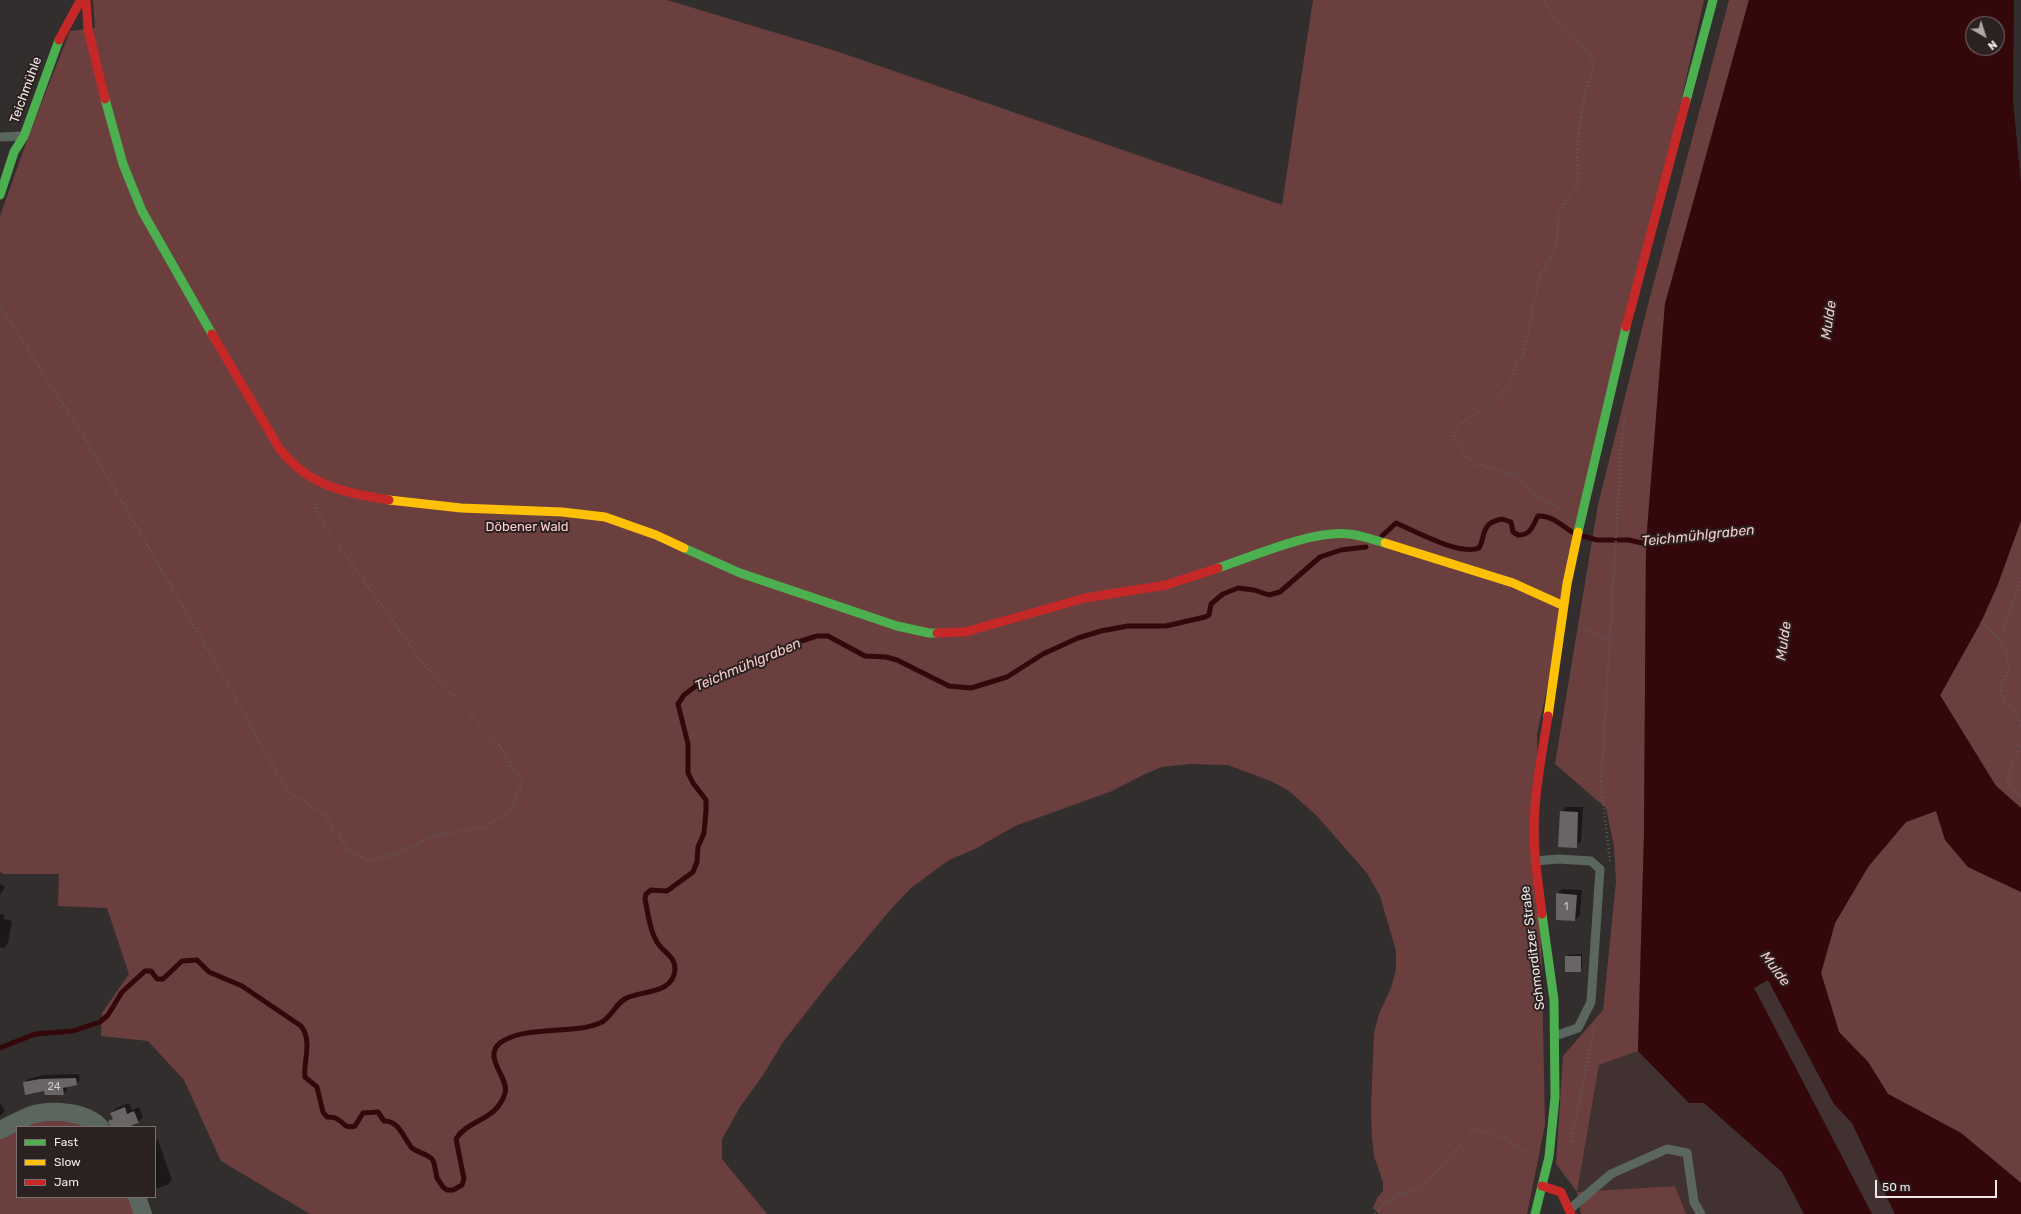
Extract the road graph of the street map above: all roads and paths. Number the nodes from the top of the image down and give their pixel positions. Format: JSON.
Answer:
{"nodes":[{"id":1,"x":86,"y":0,"type":"edge"},
{"id":2,"x":1544,"y":0,"type":"edge"},
{"id":3,"x":1712,"y":0,"type":"edge"},
{"id":4,"x":24,"y":136,"type":"junction"},
{"id":5,"x":0,"y":137,"type":"edge"},
{"id":6,"x":0,"y":195,"type":"edge"},
{"id":7,"x":0,"y":306,"type":"edge"},
{"id":8,"x":320,"y":483,"type":"junction"},
{"id":9,"x":1618,"y":510,"type":"dead end"},
{"id":10,"x":1566,"y":512,"type":"dead end"},
{"id":11,"x":2021,"y":581,"type":"edge"},
{"id":12,"x":1564,"y":606,"type":"junction"},
{"id":13,"x":1981,"y":622,"type":"dead end"},
{"id":14,"x":1562,"y":623,"type":"junction"},
{"id":15,"x":1999,"y":639,"type":"junction"},
{"id":16,"x":2021,"y":726,"type":"edge"},
{"id":17,"x":2021,"y":747,"type":"edge"},
{"id":18,"x":2021,"y":797,"type":"edge"},
{"id":19,"x":1535,"y":861,"type":"junction"},
{"id":20,"x":1554,"y":1036,"type":"junction"},
{"id":21,"x":98,"y":1126,"type":"edge"},
{"id":22,"x":0,"y":1130,"type":"edge"},
{"id":23,"x":1547,"y":1167,"type":"junction"},
{"id":24,"x":1542,"y":1186,"type":"junction"},
{"id":25,"x":137,"y":1198,"type":"edge"},
{"id":26,"x":1571,"y":1212,"type":"edge"},
{"id":27,"x":144,"y":1214,"type":"edge"},
{"id":28,"x":1375,"y":1214,"type":"edge"},
{"id":29,"x":1535,"y":1214,"type":"edge"},
{"id":30,"x":1701,"y":1214,"type":"edge"}],
"edges":[{"from":1,"to":4,"type":"street","name":"Teichmühle"},
{"from":1,"to":8,"type":"street"},
{"from":2,"to":10,"type":"path"},
{"from":3,"to":12,"type":"street","name":"Schmorditzer Straße"},
{"from":4,"to":5,"type":"lane"},
{"from":4,"to":6,"type":"street","name":"Teichmühle"},
{"from":7,"to":8,"type":"path"},
{"from":8,"to":12,"type":"street"},
{"from":9,"to":14,"type":"path"},
{"from":11,"to":15,"type":"path"},
{"from":12,"to":14,"type":"street","name":"Schmorditzer Straße"},
{"from":13,"to":15,"type":"path"},
{"from":14,"to":19,"type":"street","name":"Schmorditzer Straße"},
{"from":15,"to":16,"type":"path"},
{"from":17,"to":18,"type":"path"},
{"from":19,"to":20,"type":"street","name":"Schmorditzer Straße"},
{"from":19,"to":20,"type":"lane"},
{"from":20,"to":23,"type":"street","name":"Schmorditzer Straße"},
{"from":21,"to":22,"type":"street"},
{"from":23,"to":24,"type":"street","name":"Schmorditzer Straße"},
{"from":23,"to":28,"type":"path"},
{"from":24,"to":26,"type":"street"},
{"from":24,"to":29,"type":"street","name":"Schmorditzer Straße"},
{"from":25,"to":27,"type":"street"},
{"from":26,"to":30,"type":"lane"}]}
